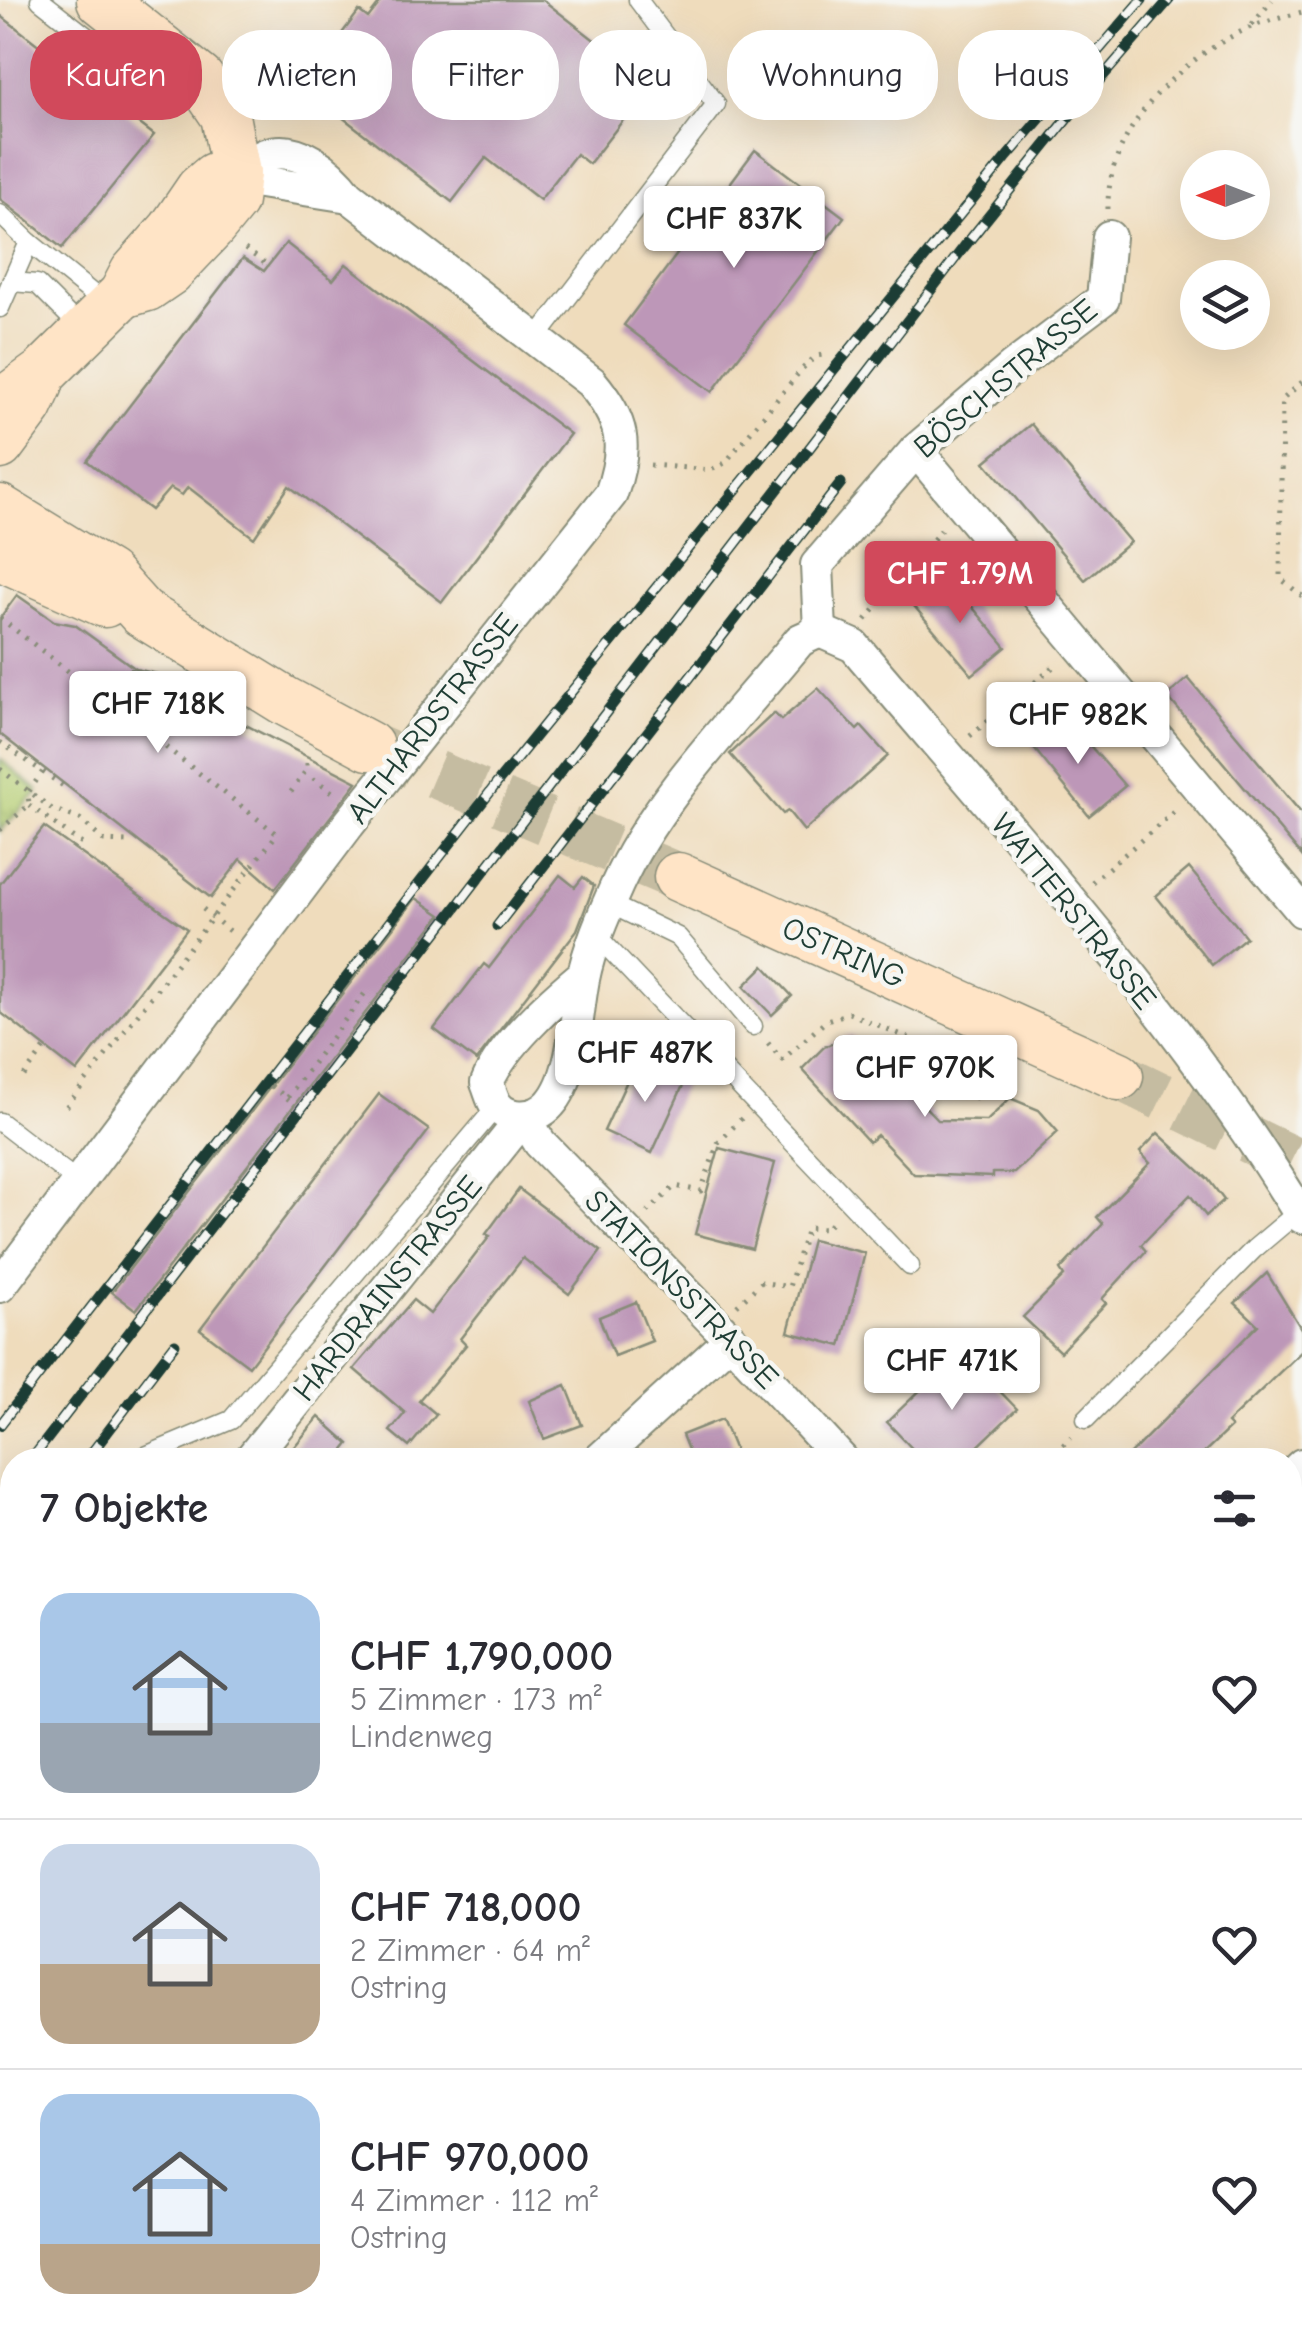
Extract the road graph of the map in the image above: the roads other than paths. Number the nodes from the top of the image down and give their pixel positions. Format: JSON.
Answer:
{"nodes":[{"id":1,"x":40,"y":0,"type":"edge"},
{"id":2,"x":101,"y":0,"type":"edge"},
{"id":3,"x":638,"y":0,"type":"edge"},
{"id":4,"x":78,"y":30,"type":"edge"},
{"id":5,"x":138,"y":30,"type":"edge"},
{"id":6,"x":202,"y":82,"type":"edge"},
{"id":7,"x":236,"y":173,"type":"junction"},
{"id":8,"x":0,"y":214,"type":"edge"},
{"id":9,"x":1109,"y":237,"type":"road end"},
{"id":10,"x":29,"y":242,"type":"junction"},
{"id":11,"x":11,"y":282,"type":"junction"},
{"id":12,"x":0,"y":308,"type":"edge"},
{"id":13,"x":106,"y":311,"type":"junction"},
{"id":14,"x":536,"y":339,"type":"junction"},
{"id":15,"x":44,"y":372,"type":"junction"},
{"id":16,"x":0,"y":404,"type":"edge"},
{"id":17,"x":0,"y":445,"type":"edge"},
{"id":18,"x":916,"y":450,"type":"junction"},
{"id":19,"x":0,"y":508,"type":"edge"},
{"id":20,"x":0,"y":556,"type":"edge"},
{"id":21,"x":142,"y":613,"type":"junction"},
{"id":22,"x":820,"y":631,"type":"junction"},
{"id":23,"x":369,"y":746,"type":"tunnel mouth"},
{"id":24,"x":678,"y":877,"type":"tunnel mouth"},
{"id":25,"x":610,"y":904,"type":"junction"},
{"id":26,"x":1302,"y":911,"type":"edge"},
{"id":27,"x":598,"y":937,"type":"junction"},
{"id":28,"x":583,"y":975,"type":"junction"},
{"id":29,"x":753,"y":1026,"type":"road end"},
{"id":30,"x":1118,"y":1076,"type":"tunnel mouth"},
{"id":31,"x":511,"y":1112,"type":"junction"},
{"id":32,"x":0,"y":1122,"type":"edge"},
{"id":33,"x":78,"y":1182,"type":"junction"},
{"id":34,"x":1300,"y":1214,"type":"edge"},
{"id":35,"x":910,"y":1266,"type":"dead end"},
{"id":36,"x":0,"y":1286,"type":"edge"},
{"id":37,"x":724,"y":1332,"type":"junction"},
{"id":38,"x":1086,"y":1419,"type":"road end"},
{"id":39,"x":164,"y":1448,"type":"edge"},
{"id":40,"x":259,"y":1448,"type":"edge"},
{"id":41,"x":611,"y":1448,"type":"edge"},
{"id":42,"x":831,"y":1448,"type":"edge"}],
"edges":[{"from":1,"to":4,"type":"lane"},
{"from":2,"to":5,"type":"main road"},
{"from":3,"to":14,"type":"lane"},
{"from":6,"to":7,"type":"main road"},
{"from":7,"to":13,"type":"main road"},
{"from":7,"to":14,"type":"street","name":"ALTHARDSTRASSE"},
{"from":8,"to":10,"type":"lane"},
{"from":9,"to":18,"type":"street","name":"BÖSCHSTRASSE"},
{"from":10,"to":11,"type":"lane"},
{"from":10,"to":13,"type":"lane"},
{"from":11,"to":12,"type":"lane"},
{"from":11,"to":13,"type":"lane"},
{"from":13,"to":15,"type":"main road"},
{"from":14,"to":33,"type":"street","name":"ALTHARDSTRASSE"},
{"from":15,"to":16,"type":"main road"},
{"from":15,"to":17,"type":"main road"},
{"from":18,"to":22,"type":"street","name":"BÖSCHSTRASSE"},
{"from":18,"to":26,"type":"street"},
{"from":19,"to":21,"type":"main road"},
{"from":20,"to":21,"type":"main road"},
{"from":21,"to":23,"type":"main road"},
{"from":22,"to":25,"type":"street","name":"HARDRAINSTRASSE"},
{"from":22,"to":34,"type":"street","name":"WATTERSTRASSE"},
{"from":24,"to":30,"type":"main road","name":"OSTRING"},
{"from":25,"to":27,"type":"street","name":"HARDRAINSTRASSE"},
{"from":25,"to":29,"type":"lane"},
{"from":27,"to":28,"type":"street","name":"HARDRAINSTRASSE"},
{"from":27,"to":35,"type":"lane"},
{"from":28,"to":31,"type":"street","name":"HARDRAINSTRASSE"},
{"from":28,"to":31,"type":"street","name":"HARDRAINSTRASSE"},
{"from":31,"to":37,"type":"street","name":"STATIONSSTRASSE"},
{"from":31,"to":39,"type":"lane"},
{"from":31,"to":40,"type":"street","name":"HARDRAINSTRASSE"},
{"from":32,"to":33,"type":"lane"},
{"from":33,"to":36,"type":"street","name":"ALTHARDSTRASSE"},
{"from":34,"to":38,"type":"lane"},
{"from":37,"to":41,"type":"street"},
{"from":37,"to":42,"type":"street","name":"STATIONSSTRASSE"}]}
